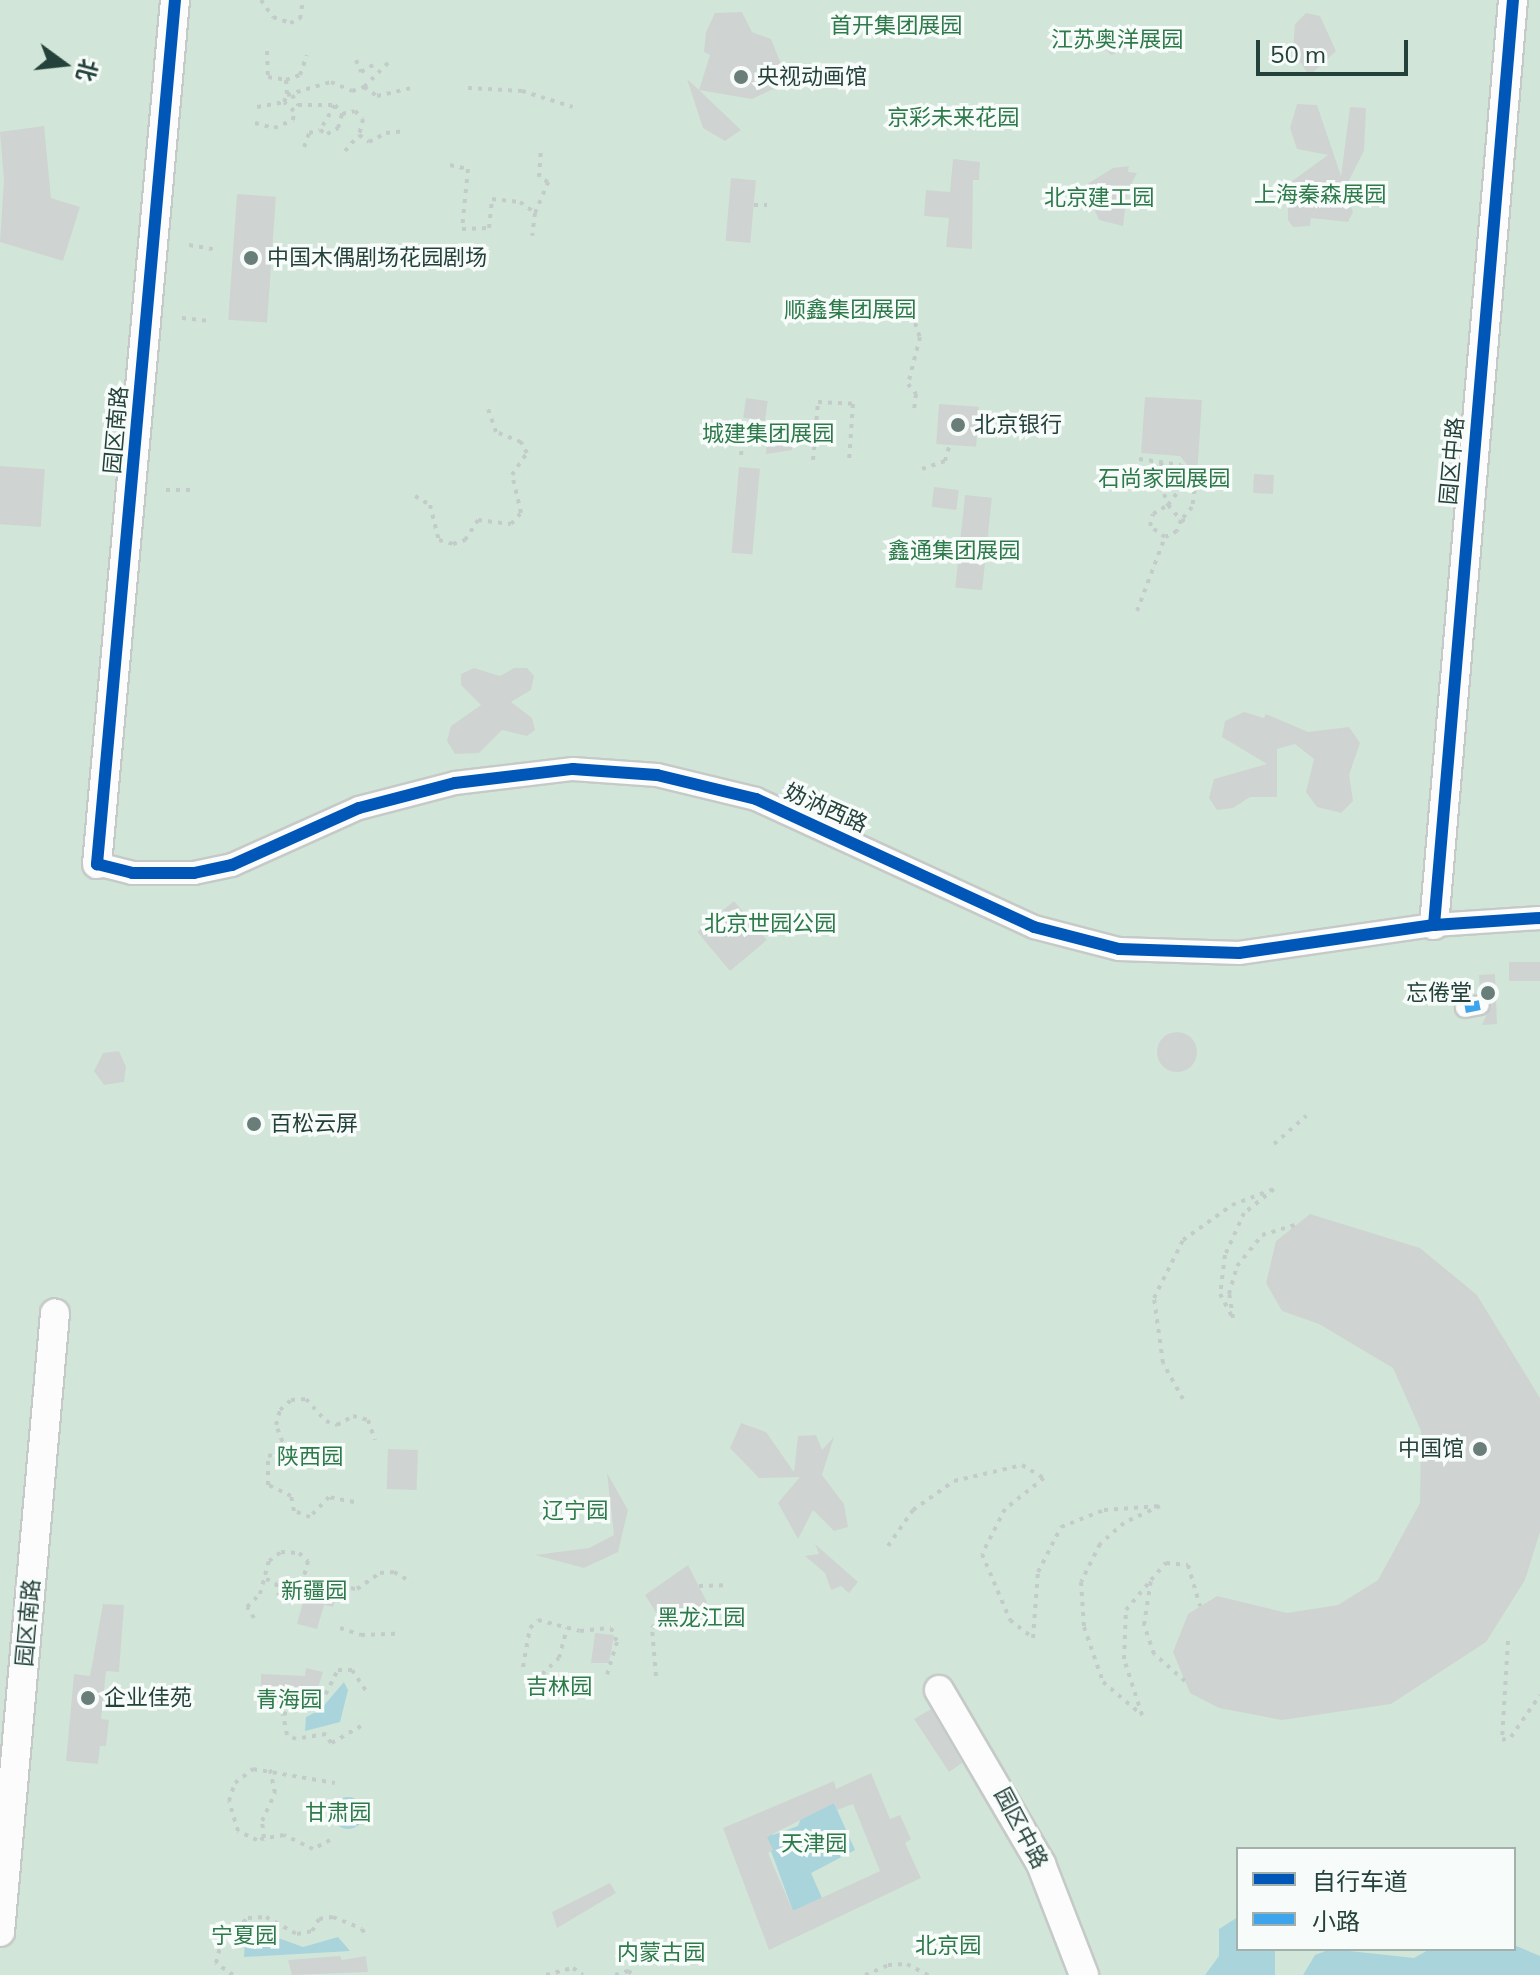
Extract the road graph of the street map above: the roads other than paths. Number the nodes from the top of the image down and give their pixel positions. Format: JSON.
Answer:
{"nodes":[{"id":1,"x":175,"y":0,"type":"edge"},
{"id":2,"x":1513,"y":0,"type":"edge"},
{"id":3,"x":97,"y":864,"type":"joint"},
{"id":4,"x":1540,"y":918,"type":"edge"},
{"id":5,"x":1434,"y":925,"type":"junction"},
{"id":6,"x":55,"y":1313,"type":"dead end"},
{"id":7,"x":939,"y":1690,"type":"dead end"},
{"id":8,"x":0,"y":1932,"type":"edge"},
{"id":9,"x":1084,"y":1975,"type":"edge"}],
"edges":[{"from":1,"to":3,"type":"street","name":"园区南路"},
{"from":2,"to":5,"type":"street","name":"园区中路"},
{"from":3,"to":5,"type":"street","name":"妫汭西路"},
{"from":4,"to":5,"type":"street","name":"妫汭西路"},
{"from":6,"to":8,"type":"street","name":"园区南路"},
{"from":7,"to":9,"type":"street","name":"园区中路"}]}
